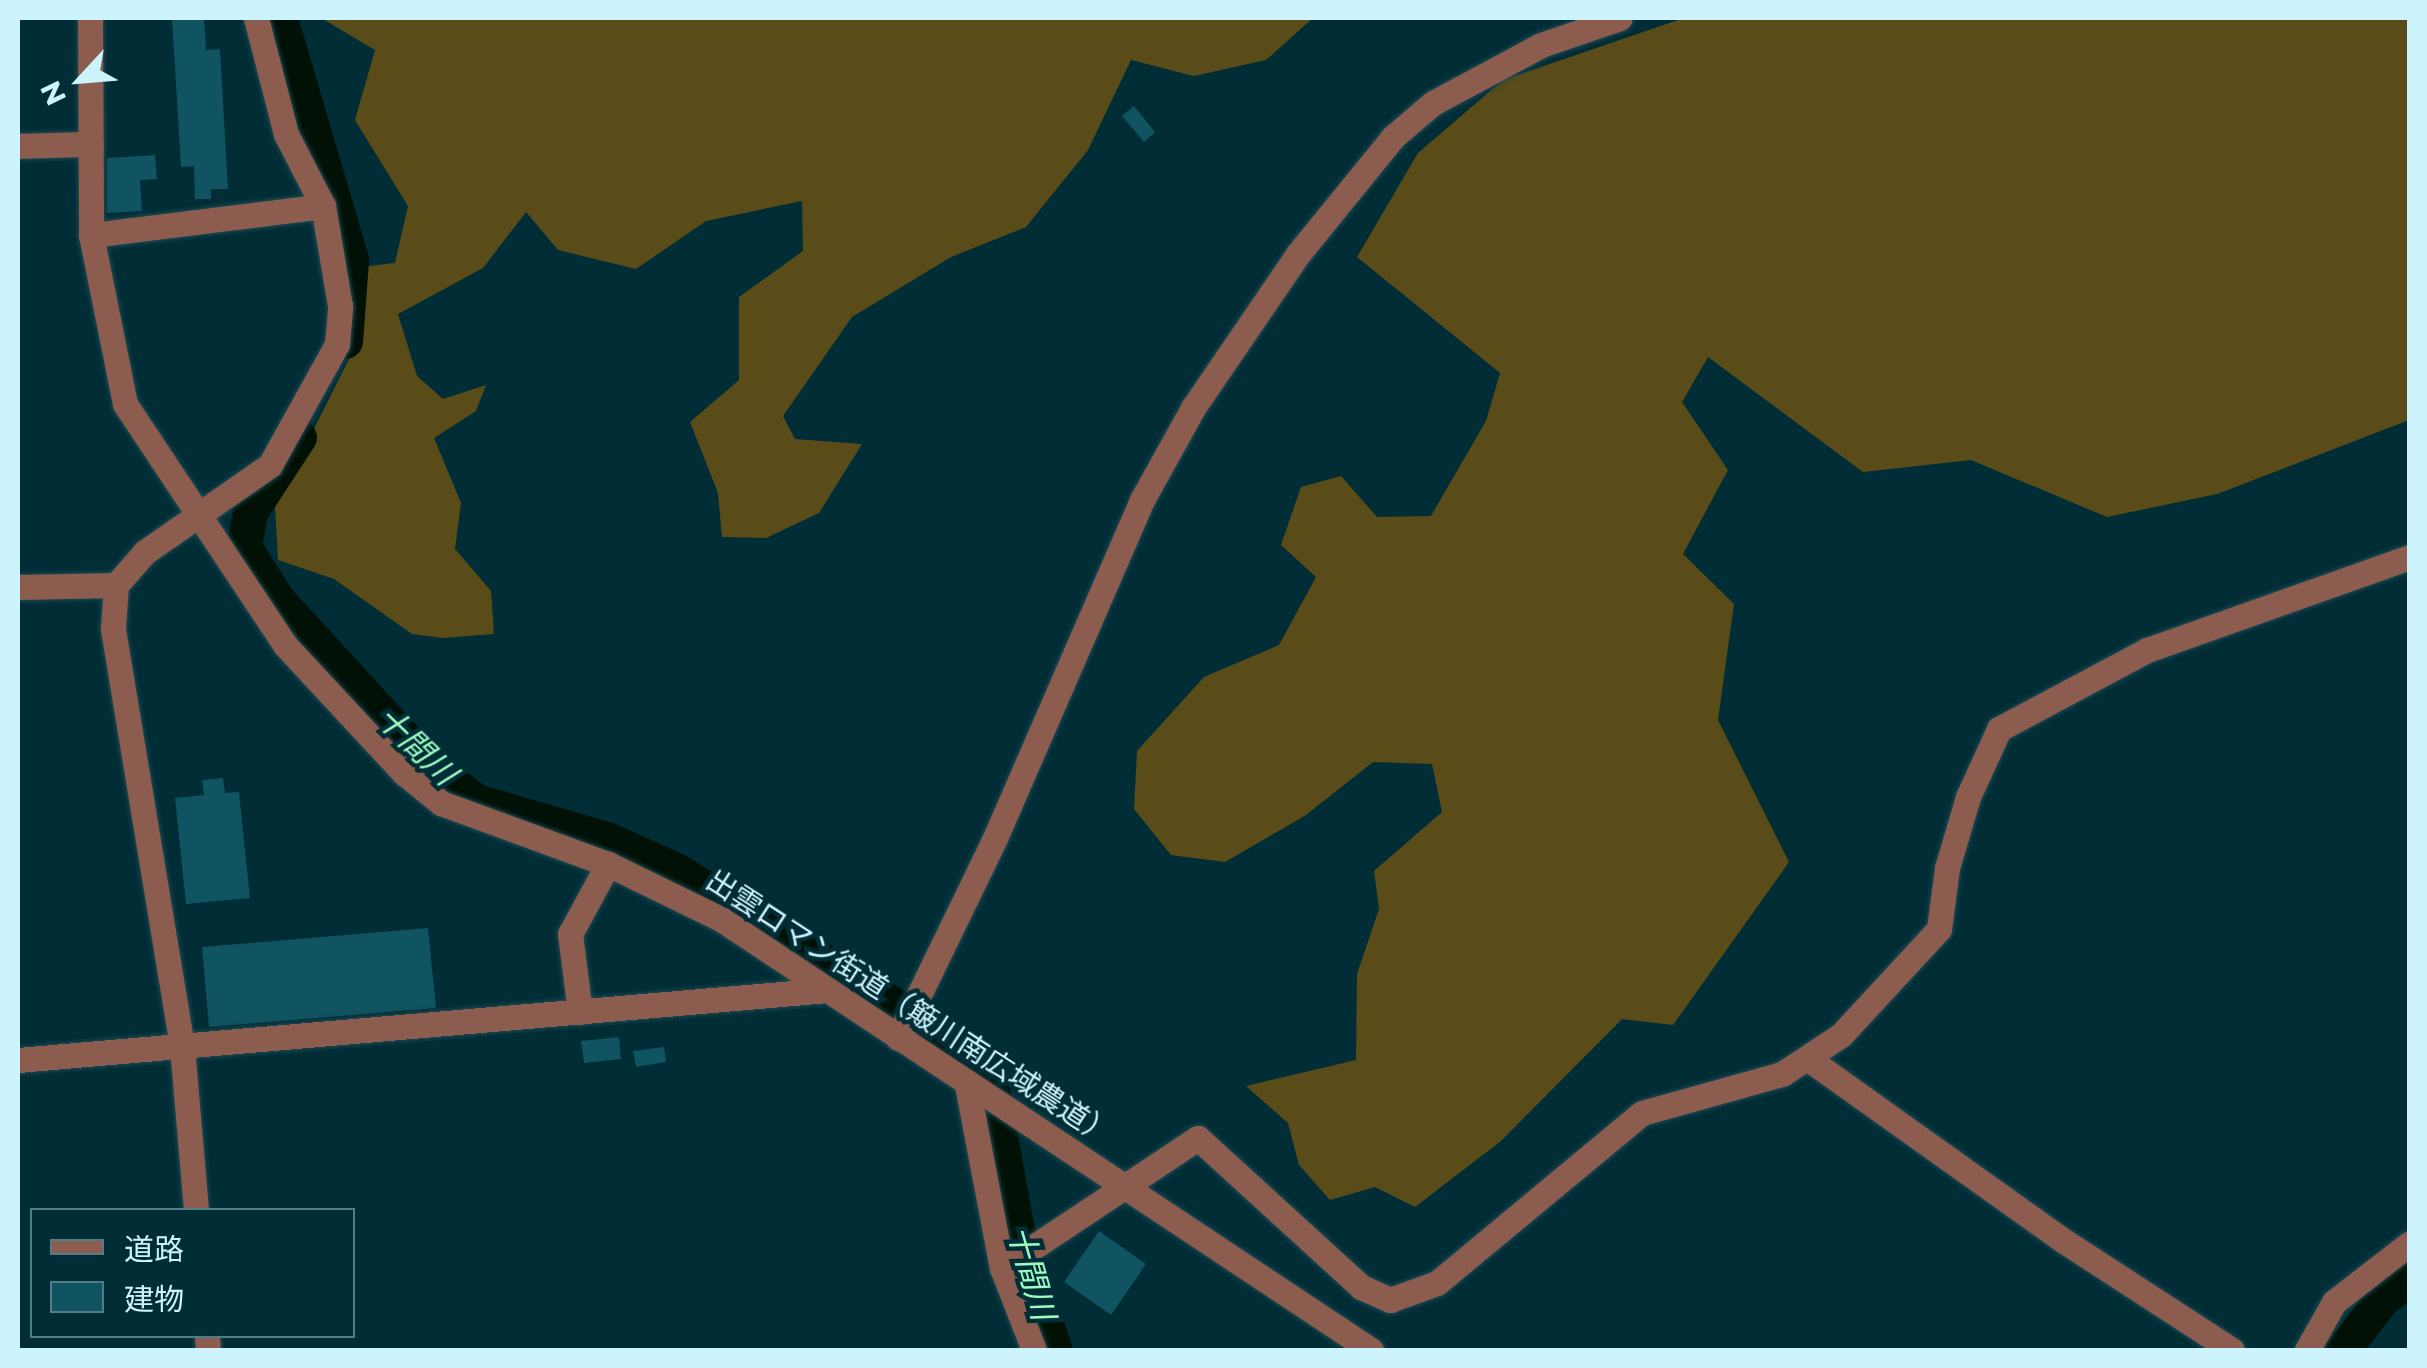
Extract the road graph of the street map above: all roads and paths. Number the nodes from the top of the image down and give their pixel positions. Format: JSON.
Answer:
{"nodes":[{"id":1,"x":90,"y":18,"type":"edge"},
{"id":2,"x":256,"y":18,"type":"edge"},
{"id":3,"x":1620,"y":18,"type":"edge"},
{"id":4,"x":90,"y":144,"type":"junction"},
{"id":5,"x":18,"y":146,"type":"edge"},
{"id":6,"x":323,"y":206,"type":"junction"},
{"id":7,"x":91,"y":235,"type":"junction"},
{"id":8,"x":198,"y":519,"type":"junction"},
{"id":9,"x":2410,"y":557,"type":"edge"},
{"id":10,"x":116,"y":586,"type":"junction"},
{"id":11,"x":18,"y":587,"type":"edge"},
{"id":12,"x":608,"y":864,"type":"junction"},
{"id":13,"x":828,"y":990,"type":"junction"},
{"id":14,"x":580,"y":1012,"type":"junction"},
{"id":15,"x":898,"y":1038,"type":"junction"},
{"id":16,"x":182,"y":1046,"type":"junction"},
{"id":17,"x":18,"y":1060,"type":"edge"},
{"id":18,"x":1810,"y":1060,"type":"junction"},
{"id":19,"x":967,"y":1085,"type":"junction"},
{"id":20,"x":1126,"y":1185,"type":"junction"},
{"id":21,"x":196,"y":1208,"type":"edge"},
{"id":22,"x":2410,"y":1243,"type":"edge"},
{"id":23,"x":1002,"y":1268,"type":"junction"},
{"id":24,"x":1034,"y":1350,"type":"edge"},
{"id":25,"x":1371,"y":1350,"type":"edge"},
{"id":26,"x":2232,"y":1350,"type":"edge"},
{"id":27,"x":2307,"y":1350,"type":"edge"}],
"edges":[{"from":1,"to":4,"type":"street","name":"出雲ロマン街道（簸川南広域農道）"},
{"from":2,"to":6,"type":"street"},
{"from":3,"to":15,"type":"street"},
{"from":4,"to":5,"type":"street"},
{"from":4,"to":7,"type":"street","name":"出雲ロマン街道（簸川南広域農道）"},
{"from":6,"to":7,"type":"street"},
{"from":6,"to":8,"type":"street"},
{"from":7,"to":8,"type":"street","name":"出雲ロマン街道（簸川南広域農道）"},
{"from":8,"to":10,"type":"street"},
{"from":8,"to":12,"type":"street","name":"出雲ロマン街道（簸川南広域農道）"},
{"from":9,"to":18,"type":"street"},
{"from":10,"to":11,"type":"street"},
{"from":10,"to":16,"type":"street"},
{"from":12,"to":13,"type":"street","name":"出雲ロマン街道（簸川南広域農道）"},
{"from":12,"to":14,"type":"street"},
{"from":13,"to":14,"type":"street"},
{"from":13,"to":15,"type":"street","name":"出雲ロマン街道（簸川南広域農道）"},
{"from":14,"to":16,"type":"street"},
{"from":15,"to":19,"type":"street","name":"出雲ロマン街道（簸川南広域農道）"},
{"from":16,"to":17,"type":"street"},
{"from":16,"to":21,"type":"street"},
{"from":18,"to":20,"type":"street"},
{"from":18,"to":26,"type":"street"},
{"from":19,"to":20,"type":"street","name":"出雲ロマン街道（簸川南広域農道）"},
{"from":19,"to":23,"type":"street"},
{"from":20,"to":23,"type":"street"},
{"from":20,"to":25,"type":"street","name":"出雲ロマン街道（簸川南広域農道）"},
{"from":22,"to":27,"type":"street"},
{"from":23,"to":24,"type":"street"}]}
